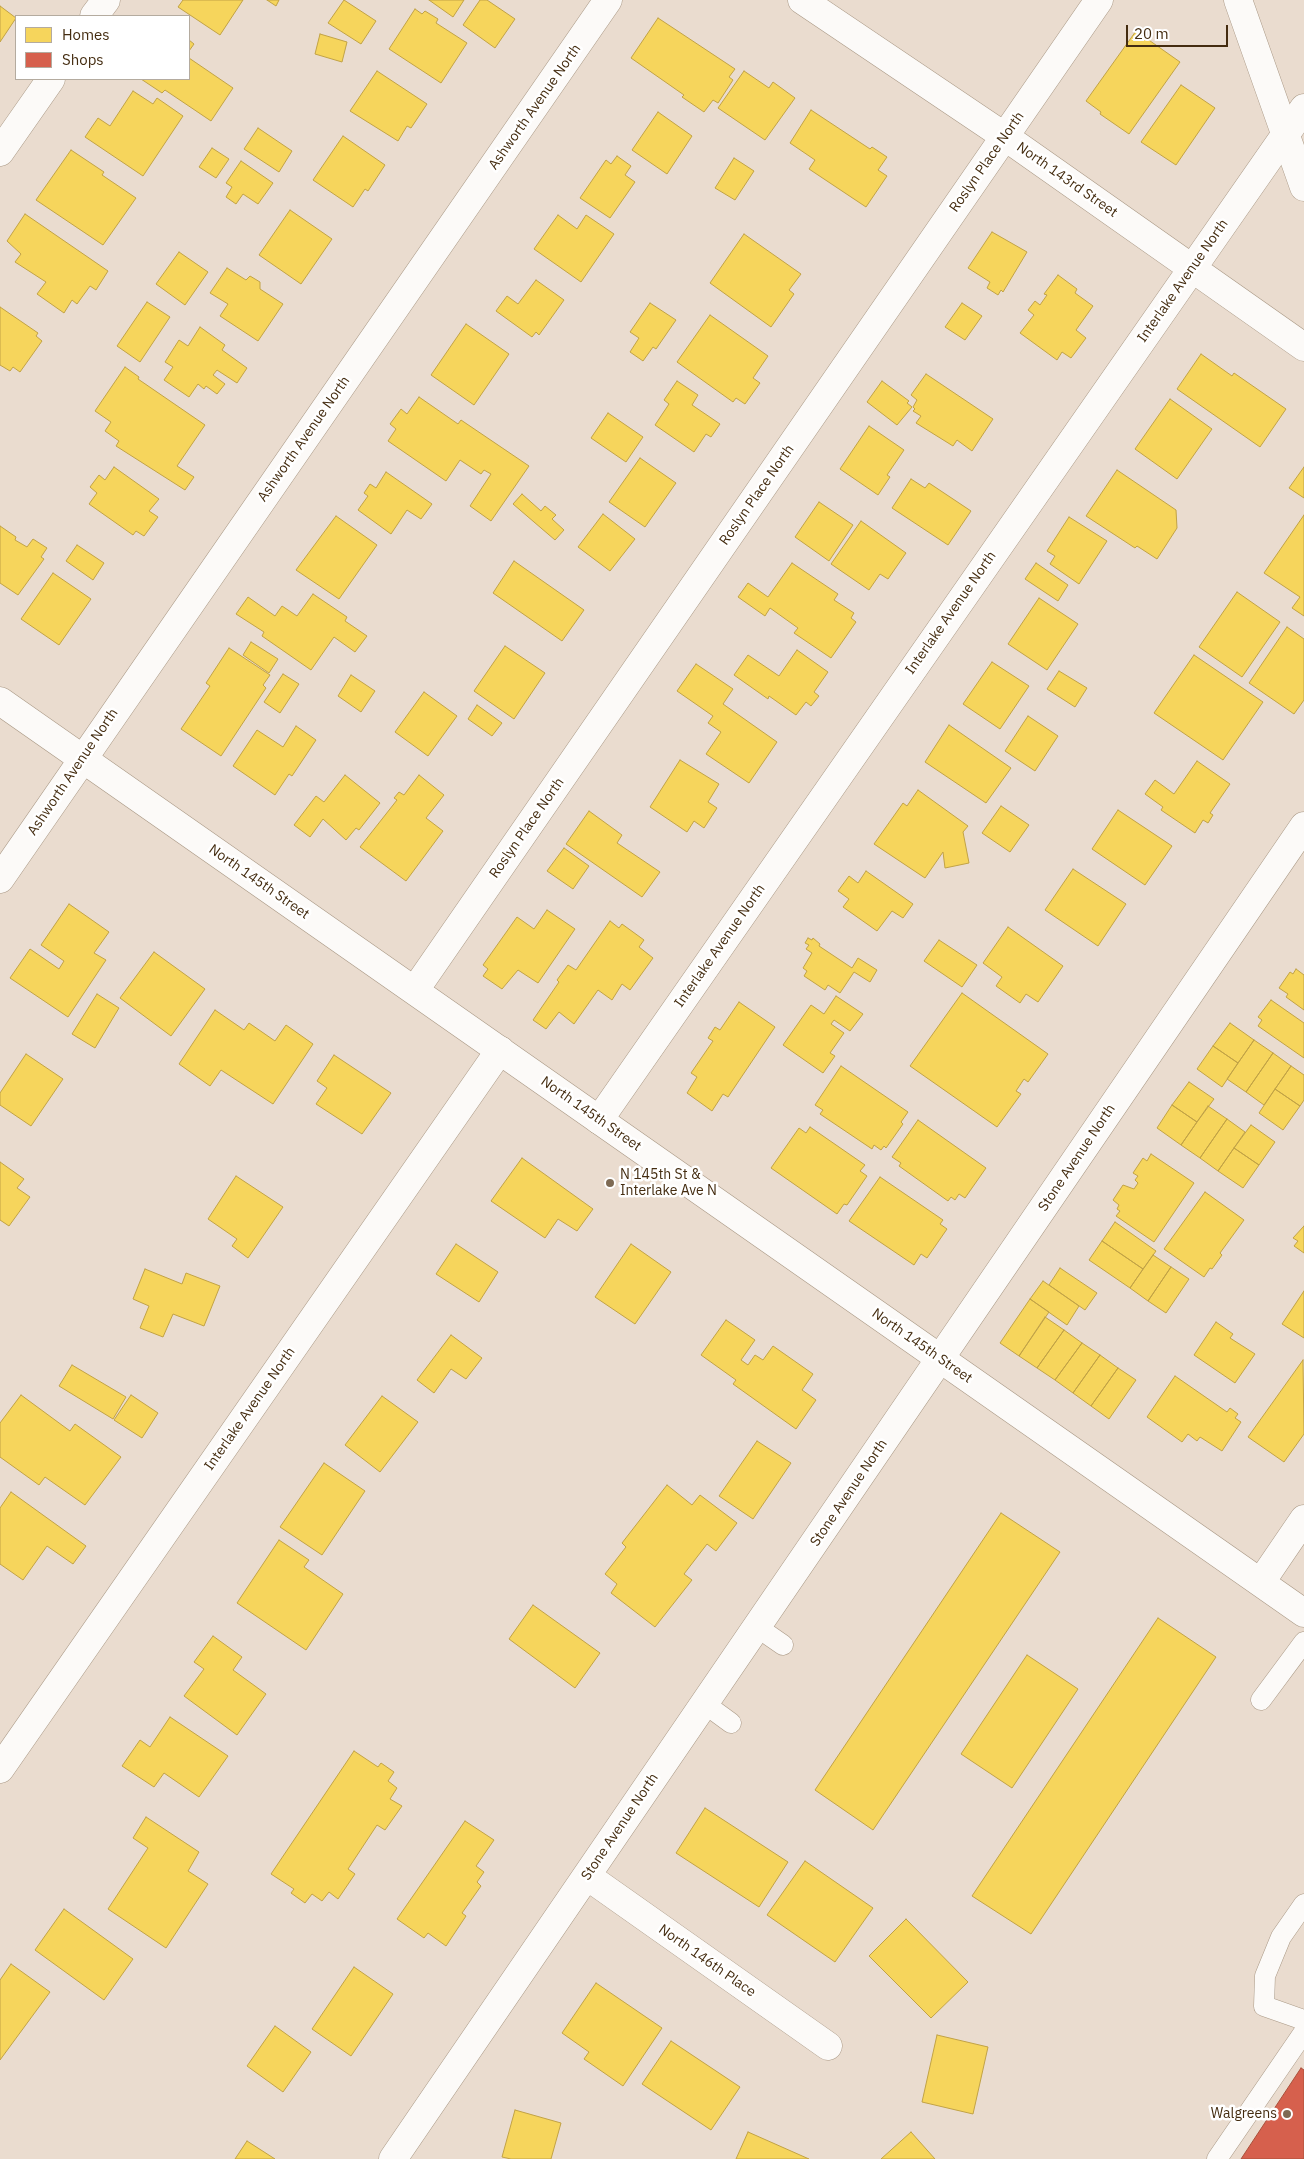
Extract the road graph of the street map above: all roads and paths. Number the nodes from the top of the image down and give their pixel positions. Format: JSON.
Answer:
{"nodes":[{"id":1,"x":106,"y":0,"type":"edge"},
{"id":2,"x":608,"y":0,"type":"edge"},
{"id":3,"x":802,"y":0,"type":"edge"},
{"id":4,"x":1099,"y":0,"type":"edge"},
{"id":5,"x":1238,"y":0,"type":"edge"},
{"id":6,"x":95,"y":15,"type":"edge"},
{"id":7,"x":50,"y":80,"type":"edge"},
{"id":8,"x":1304,"y":108,"type":"edge"},
{"id":9,"x":1286,"y":134,"type":"junction"},
{"id":10,"x":1004,"y":136,"type":"junction"},
{"id":11,"x":0,"y":152,"type":"edge"},
{"id":12,"x":1304,"y":186,"type":"edge"},
{"id":13,"x":1192,"y":268,"type":"junction"},
{"id":14,"x":1304,"y":347,"type":"edge"},
{"id":15,"x":0,"y":701,"type":"edge"},
{"id":16,"x":82,"y":759,"type":"junction"},
{"id":17,"x":1304,"y":826,"type":"edge"},
{"id":18,"x":0,"y":880,"type":"edge"},
{"id":19,"x":415,"y":990,"type":"junction"},
{"id":20,"x":500,"y":1050,"type":"junction"},
{"id":21,"x":598,"y":1120,"type":"junction"},
{"id":22,"x":940,"y":1359,"type":"junction"},
{"id":23,"x":1304,"y":1519,"type":"edge"},
{"id":24,"x":1261,"y":1582,"type":"junction"},
{"id":25,"x":1304,"y":1613,"type":"edge"},
{"id":26,"x":757,"y":1627,"type":"junction"},
{"id":27,"x":1304,"y":1642,"type":"edge"},
{"id":28,"x":783,"y":1645,"type":"dead end"},
{"id":29,"x":1261,"y":1700,"type":"dead end"},
{"id":30,"x":705,"y":1704,"type":"junction"},
{"id":31,"x":732,"y":1723,"type":"dead end"},
{"id":32,"x":0,"y":1769,"type":"edge"},
{"id":33,"x":587,"y":1876,"type":"junction"},
{"id":34,"x":1304,"y":1904,"type":"edge"},
{"id":35,"x":1304,"y":2020,"type":"edge"},
{"id":36,"x":1304,"y":2032,"type":"edge"},
{"id":37,"x":828,"y":2046,"type":"dead end"},
{"id":38,"x":393,"y":2159,"type":"edge"},
{"id":39,"x":1217,"y":2159,"type":"edge"}],
"edges":[{"from":1,"to":6,"type":"street"},
{"from":2,"to":16,"type":"street","name":"Ashworth Avenue North"},
{"from":3,"to":10,"type":"street","name":"North 143rd Street"},
{"from":4,"to":10,"type":"street","name":"Roslyn Place North"},
{"from":5,"to":9,"type":"street"},
{"from":7,"to":11,"type":"street"},
{"from":8,"to":9,"type":"street","name":"Interlake Avenue North"},
{"from":9,"to":12,"type":"street"},
{"from":9,"to":13,"type":"street","name":"Interlake Avenue North"},
{"from":10,"to":13,"type":"street","name":"North 143rd Street"},
{"from":10,"to":19,"type":"street","name":"Roslyn Place North"},
{"from":13,"to":14,"type":"street","name":"North 143rd Street"},
{"from":13,"to":21,"type":"street","name":"Interlake Avenue North"},
{"from":15,"to":16,"type":"street","name":"North 145th Street"},
{"from":16,"to":18,"type":"street","name":"Ashworth Avenue North"},
{"from":16,"to":19,"type":"street","name":"North 145th Street"},
{"from":17,"to":22,"type":"street","name":"Stone Avenue North"},
{"from":19,"to":20,"type":"street","name":"North 145th Street"},
{"from":20,"to":21,"type":"street","name":"North 145th Street"},
{"from":20,"to":32,"type":"street","name":"Interlake Avenue North"},
{"from":21,"to":22,"type":"street","name":"North 145th Street"},
{"from":22,"to":24,"type":"street","name":"North 145th Street"},
{"from":22,"to":26,"type":"street","name":"Stone Avenue North"},
{"from":23,"to":24,"type":"street"},
{"from":24,"to":25,"type":"street","name":"North 145th Street"},
{"from":26,"to":28,"type":"lane"},
{"from":26,"to":30,"type":"street","name":"Stone Avenue North"},
{"from":27,"to":29,"type":"lane"},
{"from":30,"to":31,"type":"lane"},
{"from":30,"to":33,"type":"street","name":"Stone Avenue North"},
{"from":33,"to":37,"type":"street","name":"North 146th Place"},
{"from":33,"to":38,"type":"street","name":"Stone Avenue North"},
{"from":34,"to":35,"type":"lane"},
{"from":36,"to":39,"type":"lane"}]}
